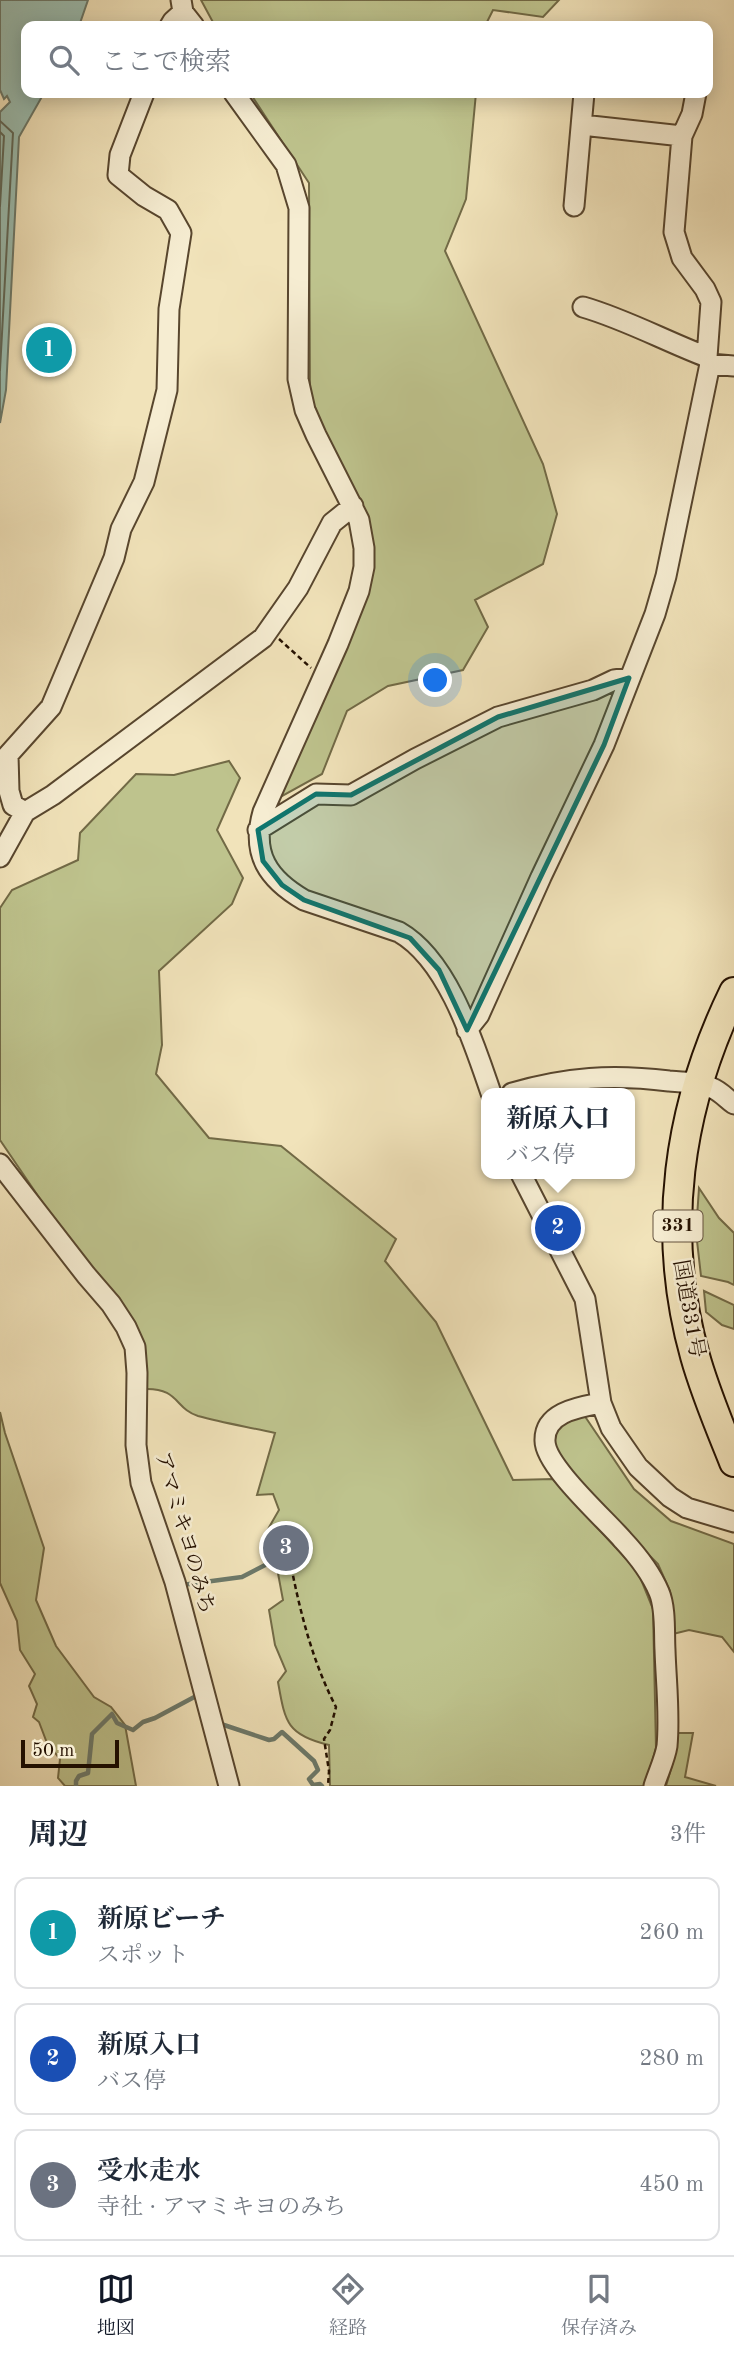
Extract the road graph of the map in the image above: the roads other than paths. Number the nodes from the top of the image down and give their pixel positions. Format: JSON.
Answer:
{"nodes":[{"id":1,"x":142,"y":98,"type":"edge"},
{"id":2,"x":238,"y":98,"type":"edge"},
{"id":3,"x":584,"y":98,"type":"edge"},
{"id":4,"x":695,"y":98,"type":"edge"},
{"id":5,"x":582,"y":125,"type":"junction"},
{"id":6,"x":682,"y":136,"type":"junction"},
{"id":7,"x":574,"y":206,"type":"dead end"},
{"id":8,"x":583,"y":307,"type":"dead end"},
{"id":9,"x":708,"y":360,"type":"junction"},
{"id":10,"x":734,"y":366,"type":"edge"},
{"id":11,"x":353,"y":506,"type":"junction"},
{"id":12,"x":629,"y":678,"type":"junction"},
{"id":13,"x":25,"y":813,"type":"junction"},
{"id":14,"x":258,"y":830,"type":"junction"},
{"id":15,"x":0,"y":857,"type":"edge"},
{"id":16,"x":734,"y":992,"type":"edge"},
{"id":17,"x":467,"y":1030,"type":"junction"},
{"id":18,"x":698,"y":1083,"type":"junction"},
{"id":19,"x":489,"y":1088,"type":"edge"},
{"id":20,"x":531,"y":1088,"type":"edge"},
{"id":21,"x":734,"y":1104,"type":"edge"},
{"id":22,"x":0,"y":1164,"type":"edge"},
{"id":23,"x":524,"y":1179,"type":"edge"},
{"id":24,"x":601,"y":1403,"type":"junction"},
{"id":25,"x":734,"y":1462,"type":"edge"},
{"id":26,"x":734,"y":1522,"type":"edge"},
{"id":27,"x":229,"y":1786,"type":"edge"},
{"id":28,"x":654,"y":1786,"type":"edge"}],
"edges":[{"from":1,"to":13,"type":"street"},
{"from":2,"to":11,"type":"street"},
{"from":3,"to":5,"type":"street"},
{"from":4,"to":6,"type":"street"},
{"from":5,"to":6,"type":"street"},
{"from":5,"to":7,"type":"street"},
{"from":6,"to":9,"type":"street"},
{"from":8,"to":9,"type":"street"},
{"from":9,"to":10,"type":"street"},
{"from":9,"to":12,"type":"street"},
{"from":11,"to":13,"type":"street"},
{"from":11,"to":14,"type":"street"},
{"from":12,"to":14,"type":"street"},
{"from":12,"to":17,"type":"street"},
{"from":13,"to":15,"type":"street"},
{"from":14,"to":17,"type":"street"},
{"from":16,"to":18,"type":"highway","name":"国道331号","number":"331"},
{"from":17,"to":19,"type":"street"},
{"from":18,"to":20,"type":"street"},
{"from":18,"to":21,"type":"street"},
{"from":18,"to":25,"type":"highway","name":"国道331号","number":"331"},
{"from":22,"to":27,"type":"street","name":"アマミキヨのみち"},
{"from":23,"to":24,"type":"street"},
{"from":24,"to":26,"type":"street"},
{"from":24,"to":28,"type":"street"}]}
